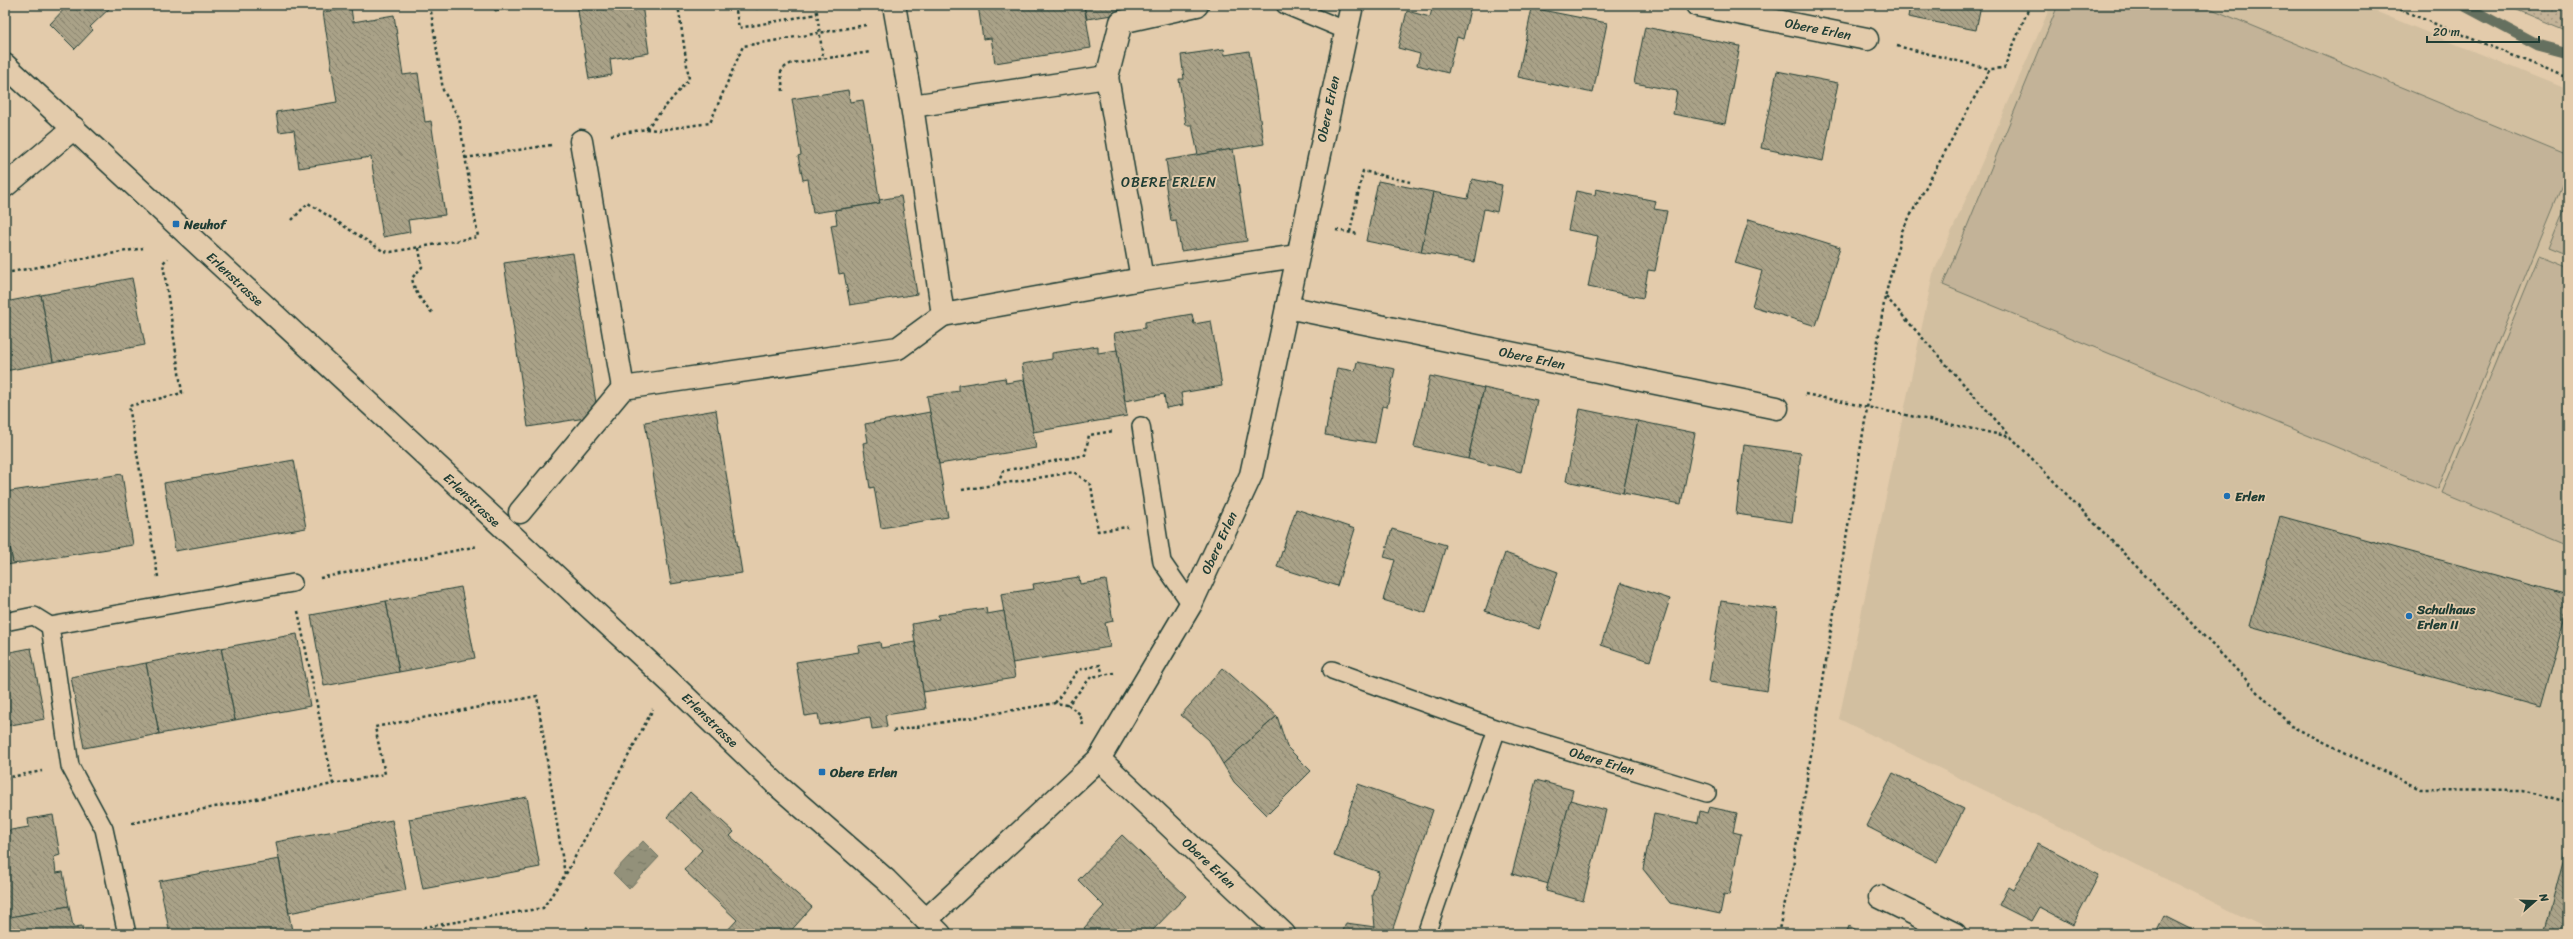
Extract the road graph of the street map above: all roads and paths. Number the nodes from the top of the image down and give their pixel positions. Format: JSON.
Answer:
{"nodes":[{"id":1,"x":430,"y":5,"type":"edge"},
{"id":2,"x":678,"y":5,"type":"edge"},
{"id":3,"x":735,"y":5,"type":"edge"},
{"id":4,"x":816,"y":5,"type":"edge"},
{"id":5,"x":1197,"y":5,"type":"edge"},
{"id":6,"x":1285,"y":5,"type":"edge"},
{"id":7,"x":1352,"y":5,"type":"edge"},
{"id":8,"x":1698,"y":5,"type":"edge"},
{"id":9,"x":2030,"y":5,"type":"edge"},
{"id":10,"x":2389,"y":5,"type":"edge"},
{"id":11,"x":895,"y":13,"type":"edge"},
{"id":12,"x":817,"y":14,"type":"junction"},
{"id":13,"x":1345,"y":30,"type":"junction"},
{"id":14,"x":820,"y":32,"type":"junction"},
{"id":15,"x":1867,"y":39,"type":"joint"},
{"id":16,"x":901,"y":48,"type":"junction"},
{"id":17,"x":823,"y":59,"type":"junction"},
{"id":18,"x":5,"y":65,"type":"edge"},
{"id":19,"x":1990,"y":69,"type":"junction"},
{"id":20,"x":1107,"y":77,"type":"junction"},
{"id":21,"x":2568,"y":78,"type":"edge"},
{"id":22,"x":783,"y":91,"type":"dead end"},
{"id":23,"x":912,"y":106,"type":"junction"},
{"id":24,"x":74,"y":128,"type":"junction"},
{"id":25,"x":646,"y":129,"type":"junction"},
{"id":26,"x":581,"y":140,"type":"junction"},
{"id":27,"x":465,"y":158,"type":"junction"},
{"id":28,"x":1410,"y":182,"type":"dead end"},
{"id":29,"x":5,"y":186,"type":"edge"},
{"id":30,"x":292,"y":220,"type":"dead end"},
{"id":31,"x":1350,"y":232,"type":"dead end"},
{"id":32,"x":189,"y":236,"type":"junction"},
{"id":33,"x":143,"y":248,"type":"dead end"},
{"id":34,"x":419,"y":248,"type":"junction"},
{"id":35,"x":1297,"y":256,"type":"junction"},
{"id":36,"x":5,"y":272,"type":"edge"},
{"id":37,"x":1142,"y":279,"type":"junction"},
{"id":38,"x":1885,"y":297,"type":"junction"},
{"id":39,"x":1287,"y":307,"type":"junction"},
{"id":40,"x":434,"y":315,"type":"dead end"},
{"id":41,"x":943,"y":315,"type":"junction"},
{"id":42,"x":623,"y":388,"type":"junction"},
{"id":43,"x":1777,"y":408,"type":"joint"},
{"id":44,"x":1868,"y":408,"type":"junction"},
{"id":45,"x":1141,"y":426,"type":"dead end"},
{"id":46,"x":1089,"y":435,"type":"dead end"},
{"id":47,"x":2011,"y":437,"type":"junction"},
{"id":48,"x":998,"y":485,"type":"junction"},
{"id":49,"x":962,"y":490,"type":"dead end"},
{"id":50,"x":520,"y":512,"type":"dead end"},
{"id":51,"x":1156,"y":523,"type":"junction"},
{"id":52,"x":480,"y":545,"type":"dead end"},
{"id":53,"x":293,"y":583,"type":"junction"},
{"id":54,"x":1191,"y":604,"type":"junction"},
{"id":55,"x":163,"y":605,"type":"junction"},
{"id":56,"x":5,"y":622,"type":"edge"},
{"id":57,"x":50,"y":626,"type":"junction"},
{"id":58,"x":1332,"y":670,"type":"dead end"},
{"id":59,"x":1120,"y":672,"type":"dead end"},
{"id":60,"x":1102,"y":675,"type":"junction"},
{"id":61,"x":1055,"y":703,"type":"junction"},
{"id":62,"x":1068,"y":705,"type":"junction"},
{"id":63,"x":654,"y":707,"type":"dead end"},
{"id":64,"x":1084,"y":729,"type":"dead end"},
{"id":65,"x":1497,"y":729,"type":"junction"},
{"id":66,"x":893,"y":731,"type":"dead end"},
{"id":67,"x":1100,"y":759,"type":"junction"},
{"id":68,"x":70,"y":766,"type":"junction"},
{"id":69,"x":5,"y":778,"type":"edge"},
{"id":70,"x":333,"y":784,"type":"junction"},
{"id":71,"x":1707,"y":793,"type":"dead end"},
{"id":72,"x":2568,"y":802,"type":"edge"},
{"id":73,"x":104,"y":829,"type":"junction"},
{"id":74,"x":565,"y":875,"type":"junction"},
{"id":75,"x":1880,"y":898,"type":"dead end"},
{"id":76,"x":586,"y":927,"type":"dead end"},
{"id":77,"x":933,"y":927,"type":"edge"},
{"id":78,"x":127,"y":934,"type":"edge"},
{"id":79,"x":420,"y":934,"type":"edge"},
{"id":80,"x":593,"y":934,"type":"edge"},
{"id":81,"x":1284,"y":934,"type":"edge"},
{"id":82,"x":1426,"y":934,"type":"edge"},
{"id":83,"x":1778,"y":934,"type":"edge"},
{"id":84,"x":1955,"y":934,"type":"edge"}],
"edges":[{"from":1,"to":27,"type":"path"},
{"from":2,"to":25,"type":"path"},
{"from":3,"to":12,"type":"path"},
{"from":4,"to":12,"type":"path"},
{"from":5,"to":20,"type":"street"},
{"from":6,"to":13,"type":"lane"},
{"from":7,"to":13,"type":"street","name":"Obere Erlen"},
{"from":8,"to":15,"type":"street","name":"Obere Erlen"},
{"from":9,"to":19,"type":"path"},
{"from":10,"to":21,"type":"path"},
{"from":11,"to":14,"type":"path"},
{"from":11,"to":16,"type":"street"},
{"from":12,"to":14,"type":"path"},
{"from":13,"to":35,"type":"street","name":"Obere Erlen"},
{"from":14,"to":17,"type":"path"},
{"from":14,"to":25,"type":"path"},
{"from":15,"to":19,"type":"path"},
{"from":16,"to":17,"type":"path"},
{"from":16,"to":23,"type":"street"},
{"from":17,"to":22,"type":"path"},
{"from":18,"to":24,"type":"street","name":"Erlenstrasse"},
{"from":19,"to":38,"type":"path"},
{"from":20,"to":23,"type":"street"},
{"from":20,"to":37,"type":"street"},
{"from":23,"to":41,"type":"street"},
{"from":24,"to":29,"type":"street"},
{"from":24,"to":32,"type":"street","name":"Erlenstrasse"},
{"from":25,"to":26,"type":"path"},
{"from":26,"to":27,"type":"path"},
{"from":26,"to":42,"type":"street"},
{"from":27,"to":34,"type":"path"},
{"from":28,"to":31,"type":"path"},
{"from":30,"to":34,"type":"path"},
{"from":32,"to":55,"type":"path"},
{"from":32,"to":77,"type":"street","name":"Erlenstrasse"},
{"from":33,"to":36,"type":"path"},
{"from":34,"to":40,"type":"path"},
{"from":35,"to":37,"type":"street"},
{"from":35,"to":39,"type":"street","name":"Obere Erlen"},
{"from":37,"to":41,"type":"street"},
{"from":38,"to":44,"type":"path"},
{"from":38,"to":47,"type":"path"},
{"from":39,"to":43,"type":"street","name":"Obere Erlen"},
{"from":39,"to":54,"type":"street","name":"Obere Erlen"},
{"from":41,"to":42,"type":"street"},
{"from":42,"to":50,"type":"street"},
{"from":43,"to":44,"type":"path"},
{"from":44,"to":47,"type":"path"},
{"from":44,"to":83,"type":"path"},
{"from":45,"to":51,"type":"lane"},
{"from":46,"to":48,"type":"path"},
{"from":47,"to":72,"type":"path"},
{"from":48,"to":49,"type":"path"},
{"from":48,"to":51,"type":"path"},
{"from":51,"to":54,"type":"lane"},
{"from":52,"to":53,"type":"path"},
{"from":53,"to":55,"type":"lane"},
{"from":53,"to":70,"type":"path"},
{"from":54,"to":67,"type":"street","name":"Obere Erlen"},
{"from":55,"to":57,"type":"lane"},
{"from":56,"to":57,"type":"lane"},
{"from":57,"to":68,"type":"lane"},
{"from":58,"to":65,"type":"lane","name":"Obere Erlen"},
{"from":59,"to":60,"type":"path"},
{"from":60,"to":61,"type":"path"},
{"from":60,"to":62,"type":"path"},
{"from":61,"to":62,"type":"path"},
{"from":61,"to":66,"type":"path"},
{"from":62,"to":64,"type":"path"},
{"from":63,"to":74,"type":"path"},
{"from":65,"to":71,"type":"lane","name":"Obere Erlen"},
{"from":65,"to":82,"type":"lane"},
{"from":67,"to":77,"type":"street","name":"Obere Erlen"},
{"from":67,"to":81,"type":"street","name":"Obere Erlen"},
{"from":68,"to":69,"type":"path"},
{"from":68,"to":73,"type":"lane"},
{"from":70,"to":73,"type":"path"},
{"from":70,"to":74,"type":"path"},
{"from":73,"to":78,"type":"lane"},
{"from":74,"to":79,"type":"path"},
{"from":75,"to":84,"type":"street"},
{"from":76,"to":80,"type":"path"}]}
